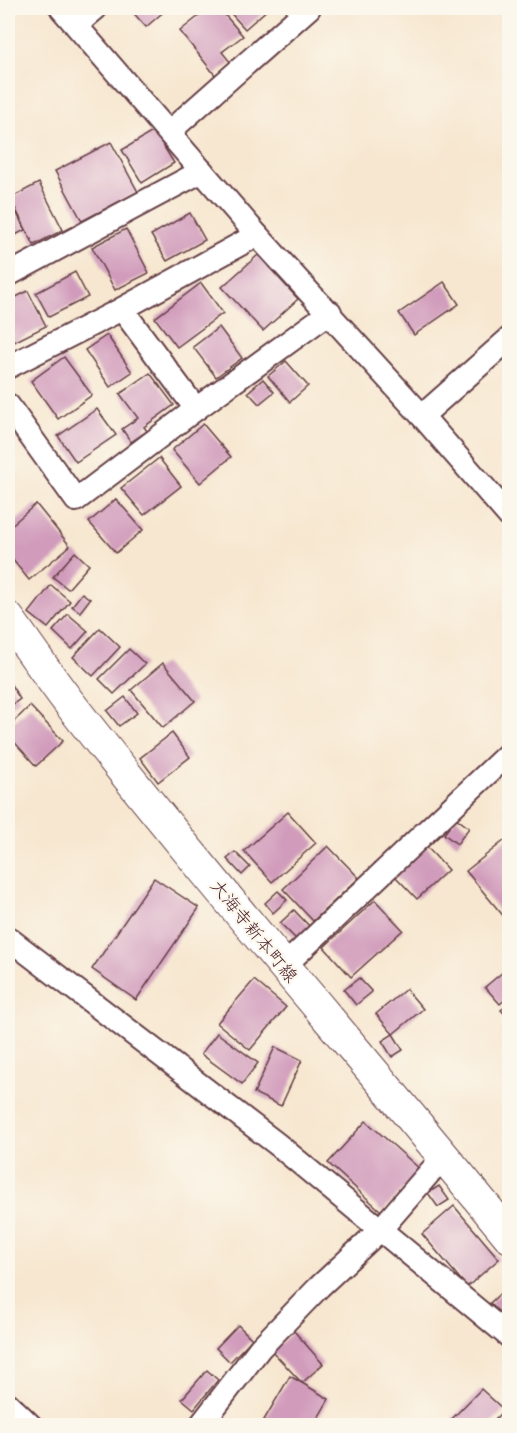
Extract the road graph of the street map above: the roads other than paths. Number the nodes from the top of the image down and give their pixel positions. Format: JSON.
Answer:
{"nodes":[{"id":1,"x":61,"y":8,"type":"edge"},
{"id":2,"x":96,"y":8,"type":"edge"},
{"id":3,"x":309,"y":8,"type":"edge"},
{"id":4,"x":76,"y":25,"type":"junction"},
{"id":5,"x":169,"y":132,"type":"junction"},
{"id":6,"x":202,"y":171,"type":"junction"},
{"id":7,"x":257,"y":235,"type":"junction"},
{"id":8,"x":8,"y":275,"type":"edge"},
{"id":9,"x":122,"y":309,"type":"junction"},
{"id":10,"x":330,"y":312,"type":"junction"},
{"id":11,"x":510,"y":338,"type":"edge"},
{"id":12,"x":8,"y":367,"type":"edge"},
{"id":13,"x":8,"y":405,"type":"edge"},
{"id":14,"x":196,"y":409,"type":"junction"},
{"id":15,"x":422,"y":416,"type":"junction"},
{"id":16,"x":510,"y":517,"type":"edge"},
{"id":17,"x":8,"y":618,"type":"edge"},
{"id":18,"x":510,"y":752,"type":"edge"},
{"id":19,"x":8,"y":938,"type":"edge"},
{"id":20,"x":283,"y":967,"type":"junction"},
{"id":21,"x":444,"y":1156,"type":"junction"},
{"id":22,"x":380,"y":1230,"type":"junction"},
{"id":23,"x":510,"y":1237,"type":"edge"},
{"id":24,"x":510,"y":1337,"type":"edge"},
{"id":25,"x":8,"y":1404,"type":"edge"},
{"id":26,"x":31,"y":1425,"type":"edge"},
{"id":27,"x":200,"y":1425,"type":"edge"}],
"edges":[{"from":1,"to":4,"type":"street"},
{"from":2,"to":4,"type":"street"},
{"from":3,"to":5,"type":"street"},
{"from":4,"to":5,"type":"street"},
{"from":5,"to":6,"type":"street"},
{"from":6,"to":7,"type":"street"},
{"from":6,"to":8,"type":"street"},
{"from":7,"to":9,"type":"street"},
{"from":7,"to":10,"type":"street"},
{"from":9,"to":12,"type":"street"},
{"from":9,"to":14,"type":"street"},
{"from":10,"to":14,"type":"street"},
{"from":10,"to":15,"type":"street"},
{"from":11,"to":15,"type":"street"},
{"from":13,"to":14,"type":"street"},
{"from":15,"to":16,"type":"street"},
{"from":17,"to":20,"type":"main road","name":"大海寺新本町線"},
{"from":18,"to":20,"type":"street"},
{"from":19,"to":22,"type":"street"},
{"from":20,"to":21,"type":"main road","name":"大海寺新本町線"},
{"from":21,"to":22,"type":"street"},
{"from":21,"to":23,"type":"main road","name":"大海寺新本町線"},
{"from":22,"to":24,"type":"street"},
{"from":22,"to":27,"type":"street"},
{"from":25,"to":26,"type":"street"}]}
